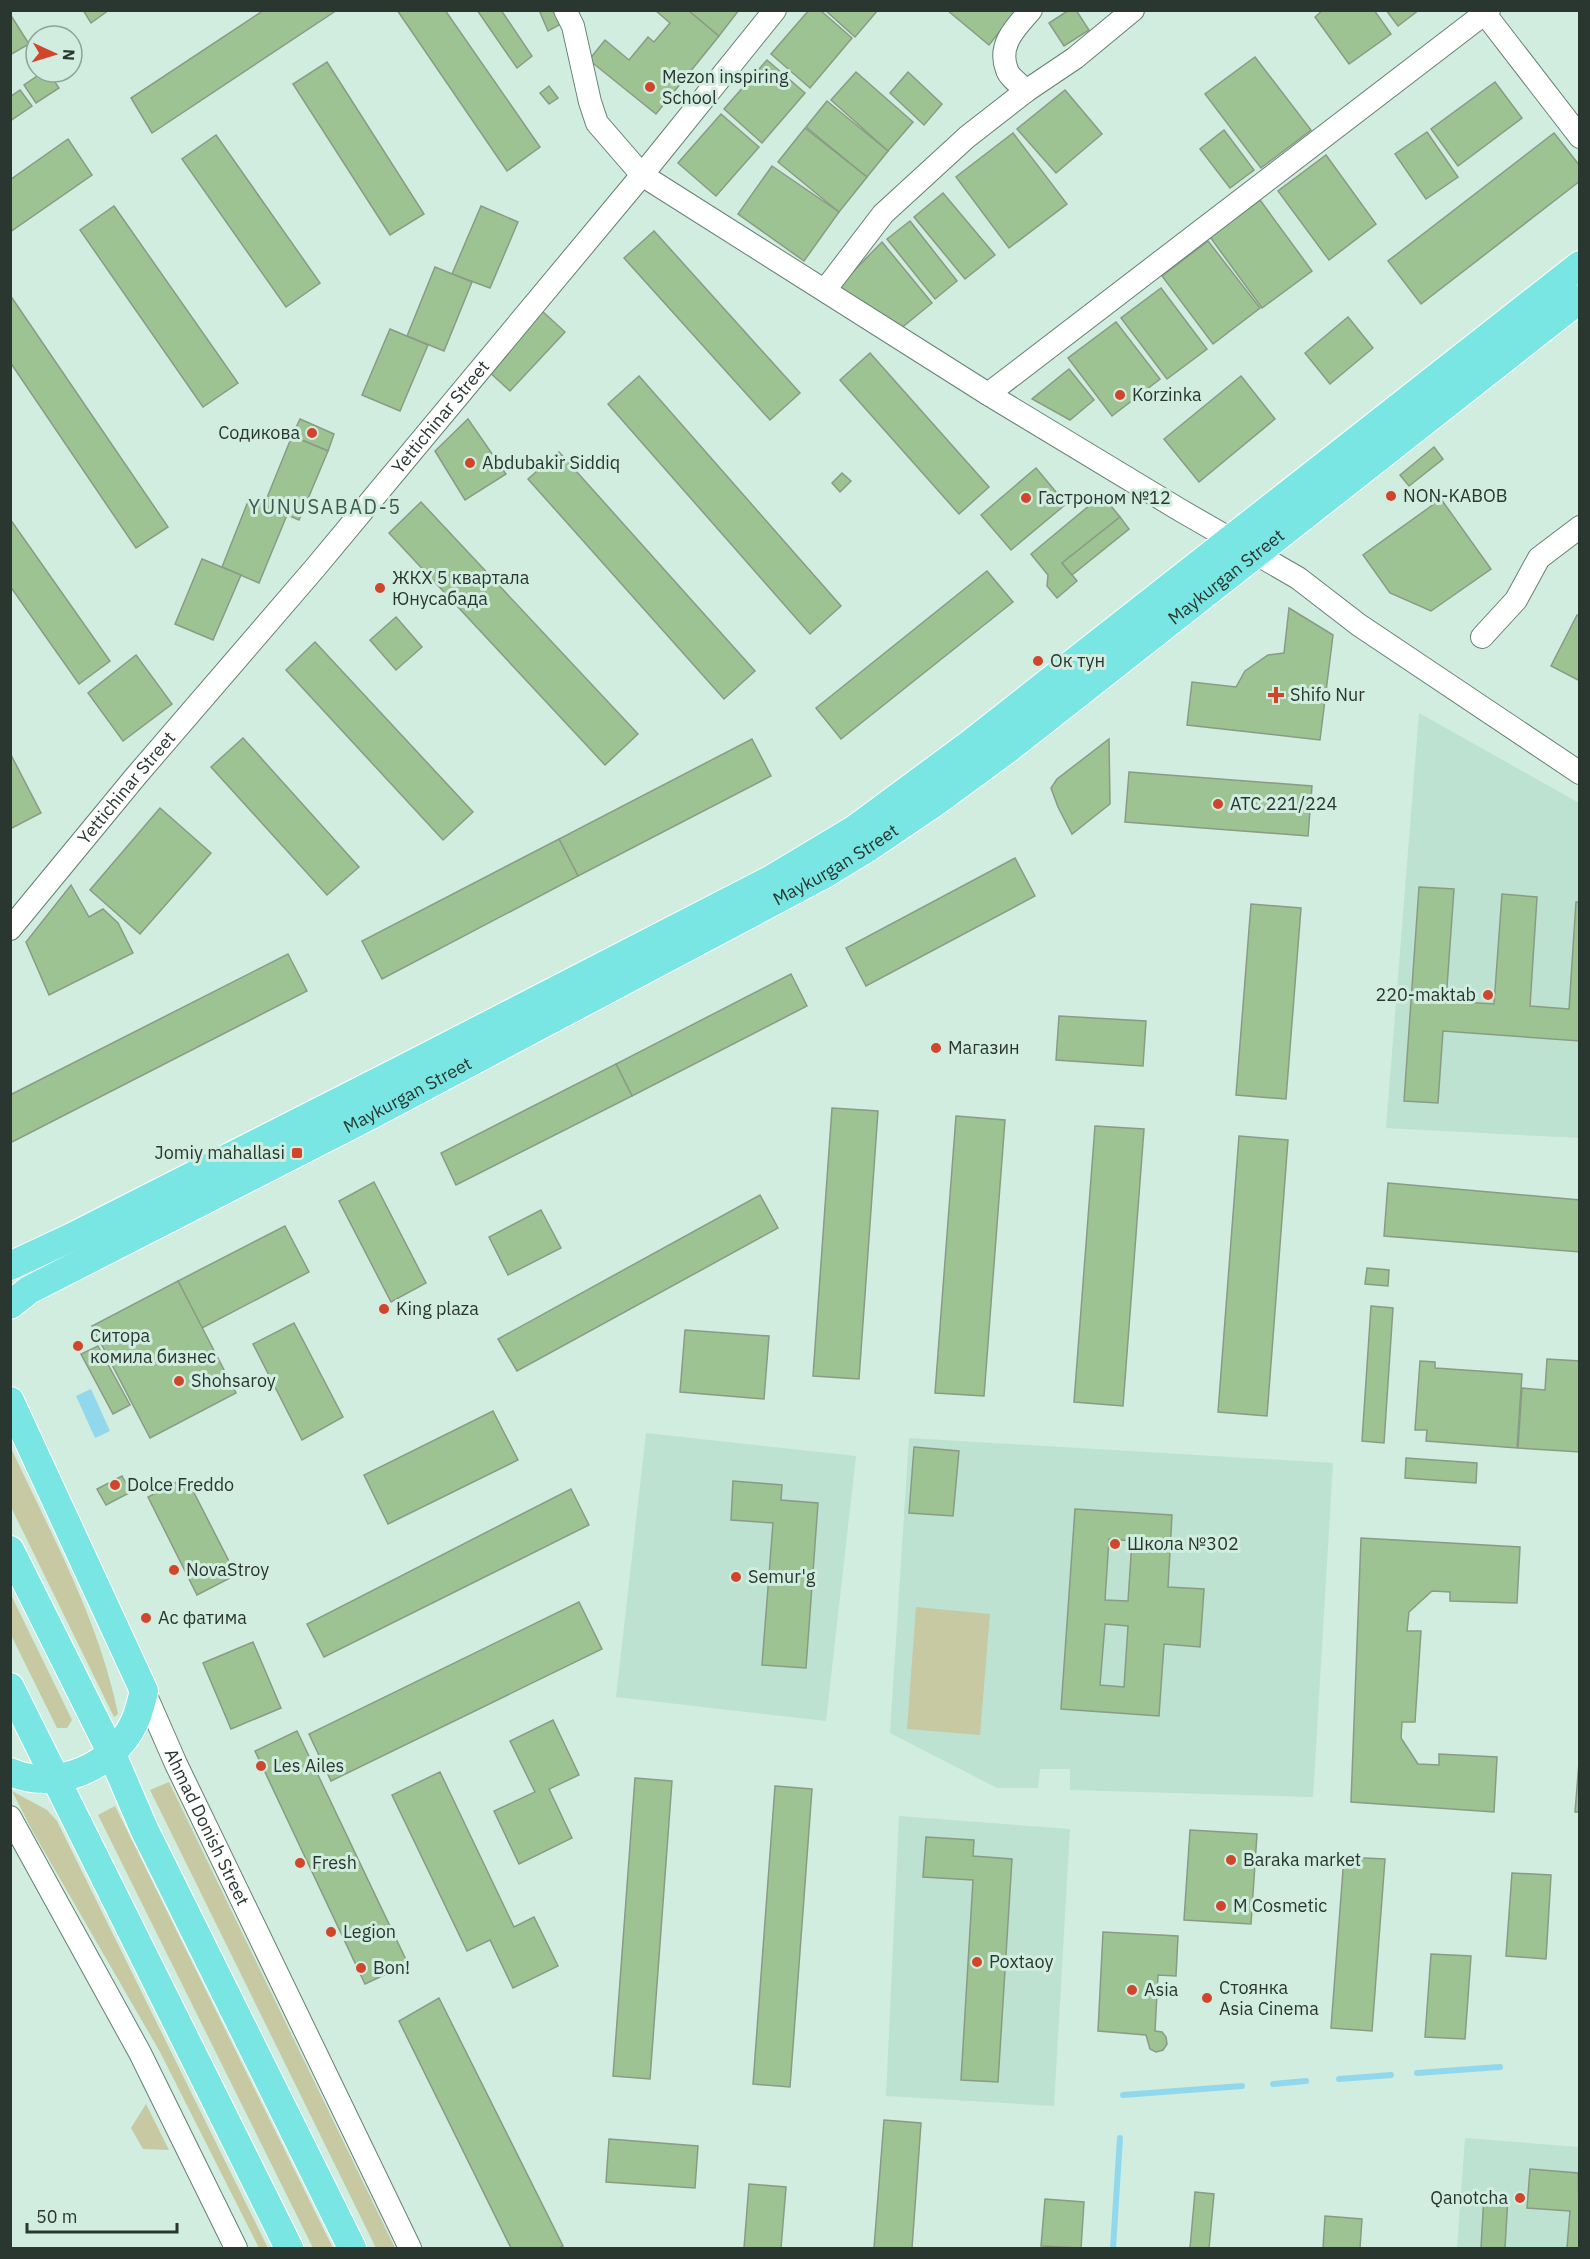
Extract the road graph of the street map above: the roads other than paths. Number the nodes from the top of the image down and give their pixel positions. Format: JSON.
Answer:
{"nodes":[{"id":1,"x":566,"y":10,"type":"edge"},
{"id":2,"x":775,"y":10,"type":"edge"},
{"id":3,"x":1031,"y":10,"type":"edge"},
{"id":4,"x":1133,"y":10,"type":"edge"},
{"id":5,"x":1485,"y":12,"type":"edge"},
{"id":6,"x":1026,"y":91,"type":"junction"},
{"id":7,"x":1580,"y":137,"type":"edge"},
{"id":8,"x":642,"y":175,"type":"junction"},
{"id":9,"x":1580,"y":265,"type":"edge"},
{"id":10,"x":825,"y":290,"type":"junction"},
{"id":11,"x":1580,"y":298,"type":"edge"},
{"id":12,"x":988,"y":394,"type":"junction"},
{"id":13,"x":1580,"y":527,"type":"edge"},
{"id":14,"x":1232,"y":539,"type":"junction"},
{"id":15,"x":1257,"y":554,"type":"junction"},
{"id":16,"x":1482,"y":637,"type":"dead end"},
{"id":17,"x":1580,"y":773,"type":"edge"},
{"id":18,"x":10,"y":929,"type":"edge"},
{"id":19,"x":10,"y":1266,"type":"edge"},
{"id":20,"x":10,"y":1305,"type":"edge"},
{"id":21,"x":11,"y":1401,"type":"edge"},
{"id":22,"x":10,"y":1550,"type":"edge"},
{"id":23,"x":10,"y":1687,"type":"edge"},
{"id":24,"x":144,"y":1691,"type":"junction"},
{"id":25,"x":111,"y":1752,"type":"junction"},
{"id":26,"x":10,"y":1772,"type":"edge"},
{"id":27,"x":57,"y":1778,"type":"junction"},
{"id":28,"x":10,"y":1817,"type":"edge"},
{"id":29,"x":236,"y":2248,"type":"edge"},
{"id":30,"x":289,"y":2248,"type":"edge"},
{"id":31,"x":352,"y":2248,"type":"edge"},
{"id":32,"x":410,"y":2248,"type":"edge"}],
"edges":[{"from":1,"to":8,"type":"street"},
{"from":2,"to":8,"type":"street","name":"Yettichinаr Street"},
{"from":3,"to":6,"type":"street"},
{"from":4,"to":6,"type":"street"},
{"from":5,"to":7,"type":"street"},
{"from":5,"to":12,"type":"street"},
{"from":6,"to":10,"type":"street"},
{"from":8,"to":10,"type":"street"},
{"from":8,"to":18,"type":"street","name":"Yettichinаr Street"},
{"from":9,"to":14,"type":"main road","name":"Maykurgan Street"},
{"from":10,"to":12,"type":"street"},
{"from":11,"to":15,"type":"main road","name":"Maykurgan Street"},
{"from":12,"to":14,"type":"street"},
{"from":13,"to":16,"type":"street"},
{"from":14,"to":15,"type":"street"},
{"from":14,"to":19,"type":"main road","name":"Maykurgan Street"},
{"from":15,"to":17,"type":"street"},
{"from":15,"to":20,"type":"main road","name":"Maykurgan Street"},
{"from":21,"to":24,"type":"main road","name":"Ahmad Donish Street"},
{"from":22,"to":25,"type":"main road"},
{"from":23,"to":27,"type":"main road"},
{"from":24,"to":25,"type":"main road"},
{"from":24,"to":32,"type":"street","name":"Ahmad Donish Street"},
{"from":25,"to":27,"type":"main road"},
{"from":25,"to":31,"type":"main road"},
{"from":26,"to":27,"type":"main road"},
{"from":27,"to":30,"type":"main road"},
{"from":28,"to":29,"type":"street"}]}
